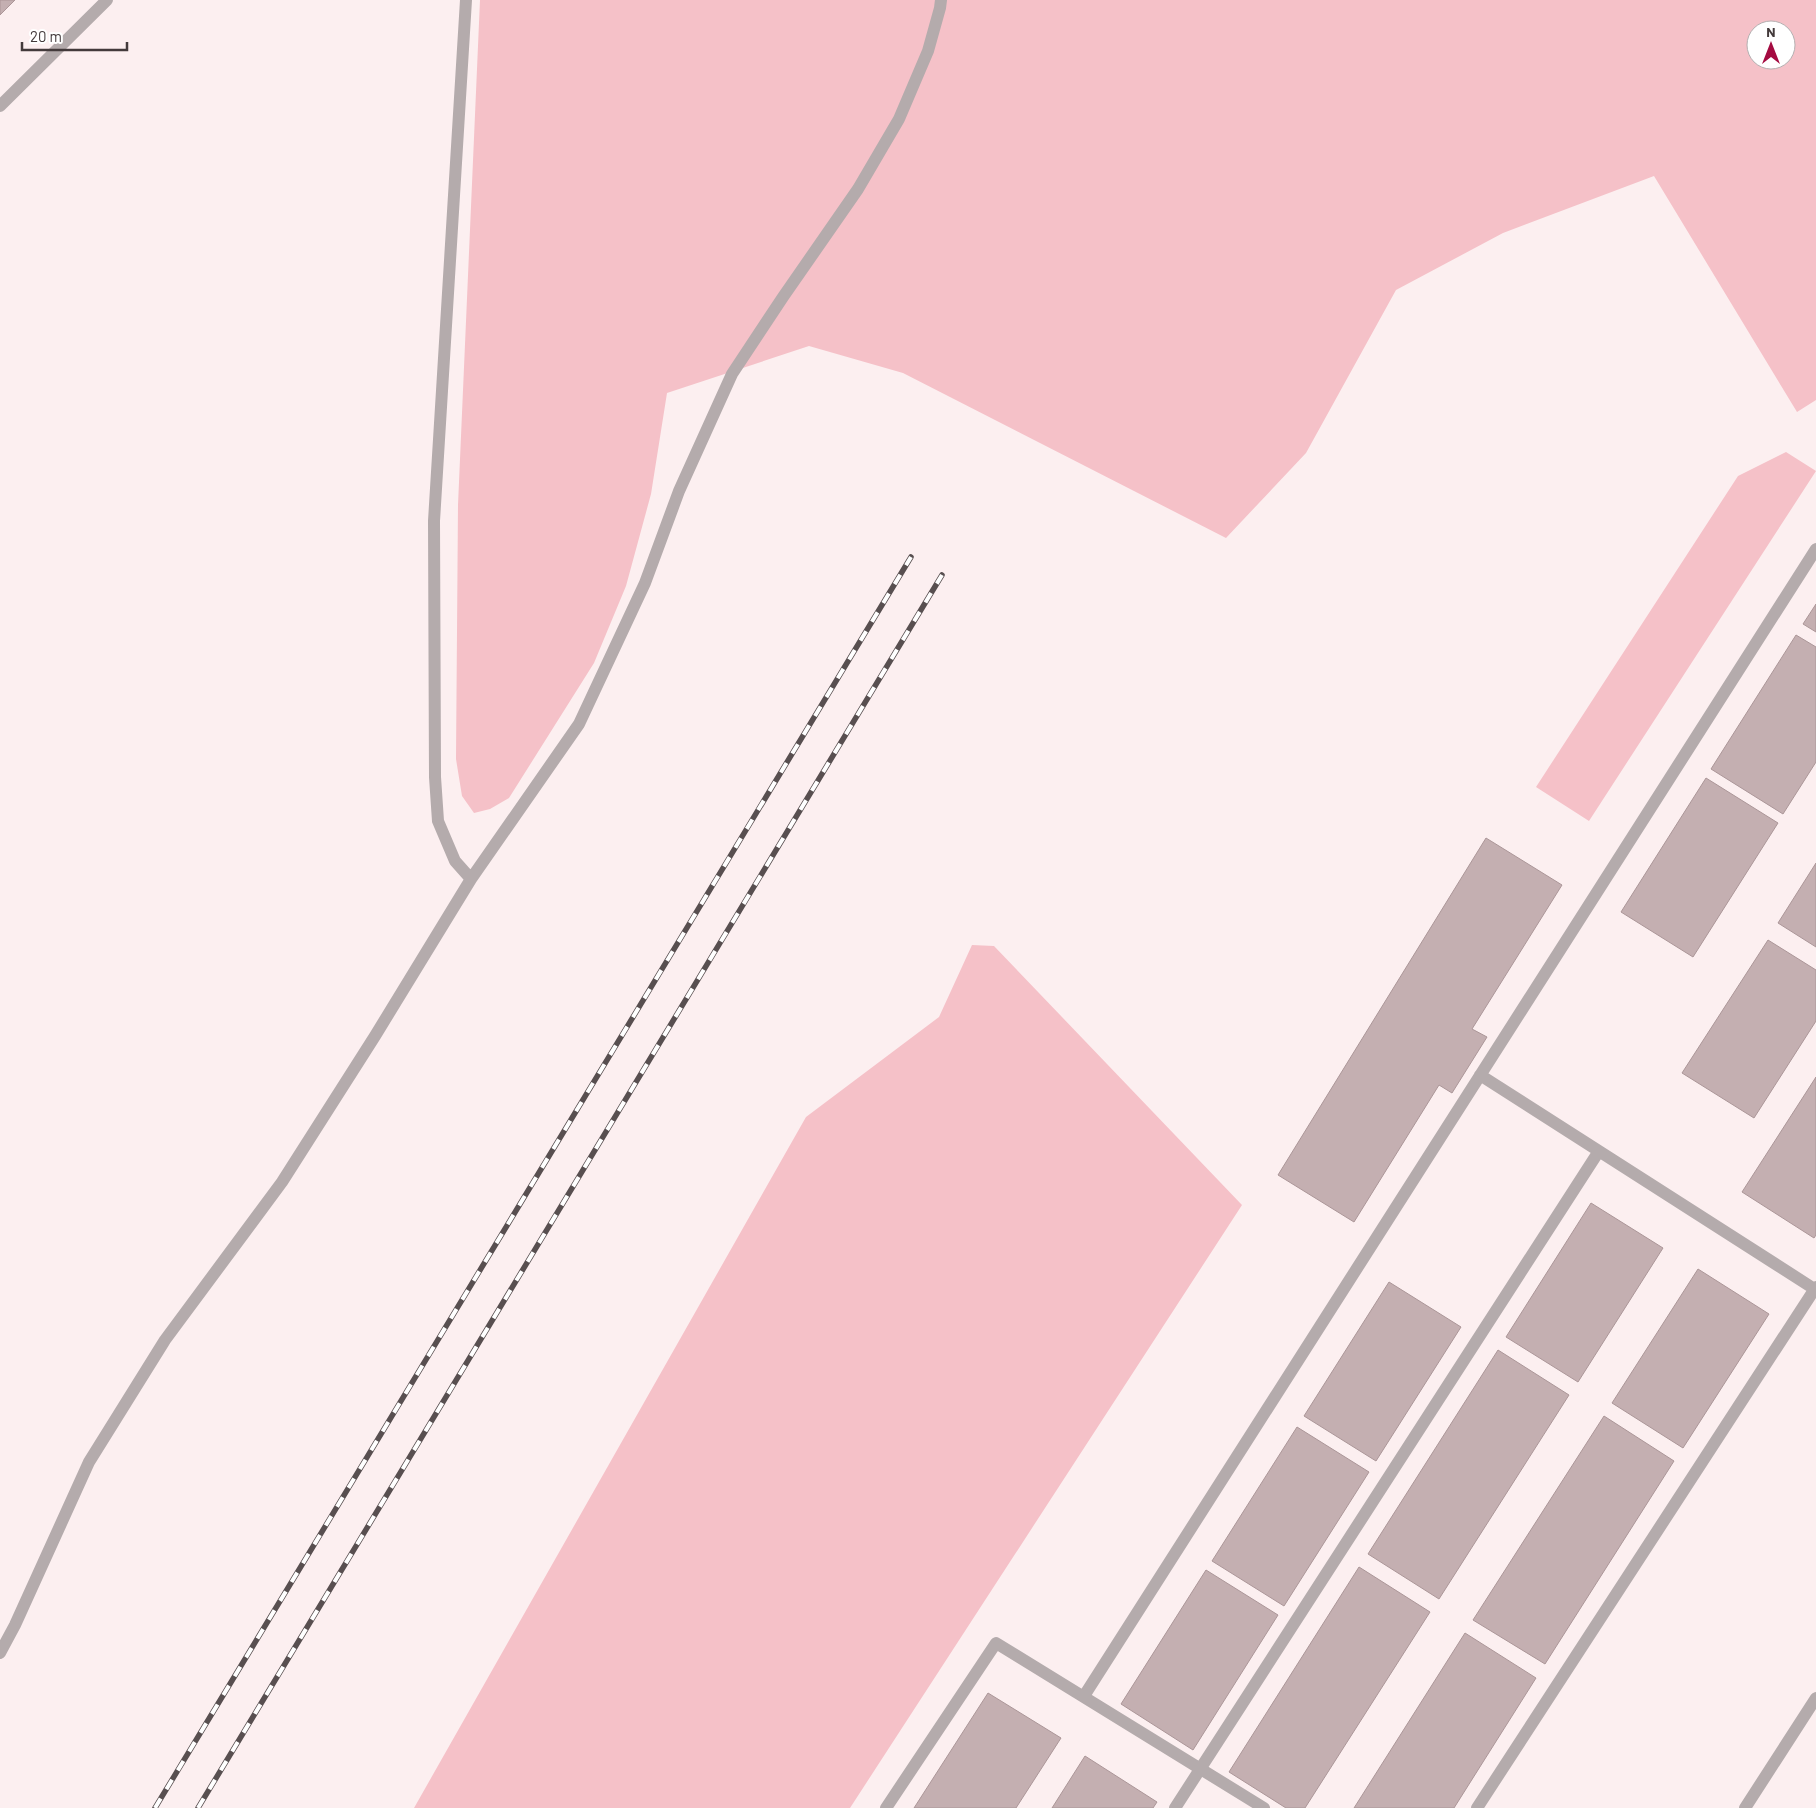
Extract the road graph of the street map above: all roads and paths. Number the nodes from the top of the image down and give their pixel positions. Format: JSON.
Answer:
{"nodes":[{"id":1,"x":107,"y":0,"type":"edge"},
{"id":2,"x":466,"y":0,"type":"edge"},
{"id":3,"x":941,"y":0,"type":"edge"},
{"id":4,"x":0,"y":106,"type":"edge"},
{"id":5,"x":1816,"y":549,"type":"edge"},
{"id":6,"x":471,"y":879,"type":"junction"},
{"id":7,"x":1480,"y":1075,"type":"junction"},
{"id":8,"x":1599,"y":1151,"type":"junction"},
{"id":9,"x":1816,"y":1288,"type":"edge"},
{"id":10,"x":0,"y":1653,"type":"edge"},
{"id":11,"x":1084,"y":1696,"type":"junction"},
{"id":12,"x":1816,"y":1698,"type":"edge"},
{"id":13,"x":1200,"y":1768,"type":"junction"},
{"id":14,"x":886,"y":1808,"type":"edge"},
{"id":15,"x":1175,"y":1808,"type":"edge"},
{"id":16,"x":1264,"y":1808,"type":"edge"},
{"id":17,"x":1477,"y":1808,"type":"edge"},
{"id":18,"x":1745,"y":1808,"type":"edge"}],
"edges":[{"from":1,"to":4,"type":"street"},
{"from":2,"to":6,"type":"street"},
{"from":3,"to":6,"type":"street"},
{"from":5,"to":7,"type":"street"},
{"from":6,"to":10,"type":"street"},
{"from":7,"to":8,"type":"street"},
{"from":7,"to":11,"type":"street"},
{"from":8,"to":9,"type":"street"},
{"from":8,"to":13,"type":"street"},
{"from":9,"to":17,"type":"street"},
{"from":11,"to":13,"type":"street"},
{"from":11,"to":14,"type":"street"},
{"from":12,"to":18,"type":"street"},
{"from":13,"to":15,"type":"street"},
{"from":13,"to":16,"type":"street"}]}
